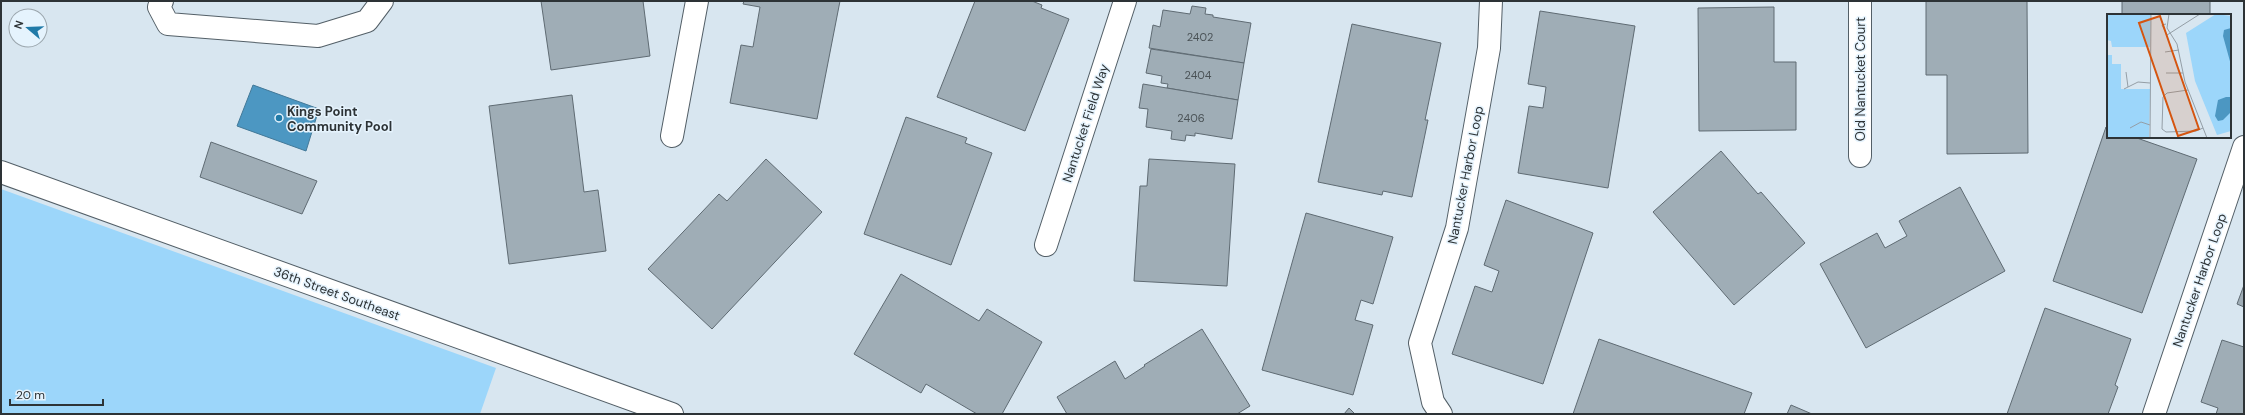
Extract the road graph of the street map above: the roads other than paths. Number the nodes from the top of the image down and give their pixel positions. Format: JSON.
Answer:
{"nodes":[{"id":1,"x":162,"y":1,"type":"edge"},
{"id":2,"x":382,"y":1,"type":"edge"},
{"id":3,"x":697,"y":1,"type":"edge"},
{"id":4,"x":1125,"y":1,"type":"edge"},
{"id":5,"x":1491,"y":1,"type":"edge"},
{"id":6,"x":1860,"y":1,"type":"edge"},
{"id":7,"x":672,"y":136,"type":"dead end"},
{"id":8,"x":2244,"y":147,"type":"edge"},
{"id":9,"x":1860,"y":156,"type":"dead end"},
{"id":10,"x":1,"y":172,"type":"edge"},
{"id":11,"x":1046,"y":245,"type":"dead end"},
{"id":12,"x":672,"y":414,"type":"edge"},
{"id":13,"x":1441,"y":414,"type":"edge"},
{"id":14,"x":2154,"y":414,"type":"edge"}],
"edges":[{"from":1,"to":2,"type":"street"},
{"from":3,"to":7,"type":"street"},
{"from":4,"to":11,"type":"street","name":"Nantucket Field Way"},
{"from":5,"to":13,"type":"street","name":"Nantucker Harbor Loop"},
{"from":6,"to":9,"type":"street","name":"Old Nantucket Court"},
{"from":8,"to":14,"type":"street","name":"Nantucker Harbor Loop"},
{"from":10,"to":12,"type":"street","name":"36th Street Southeast"}]}
